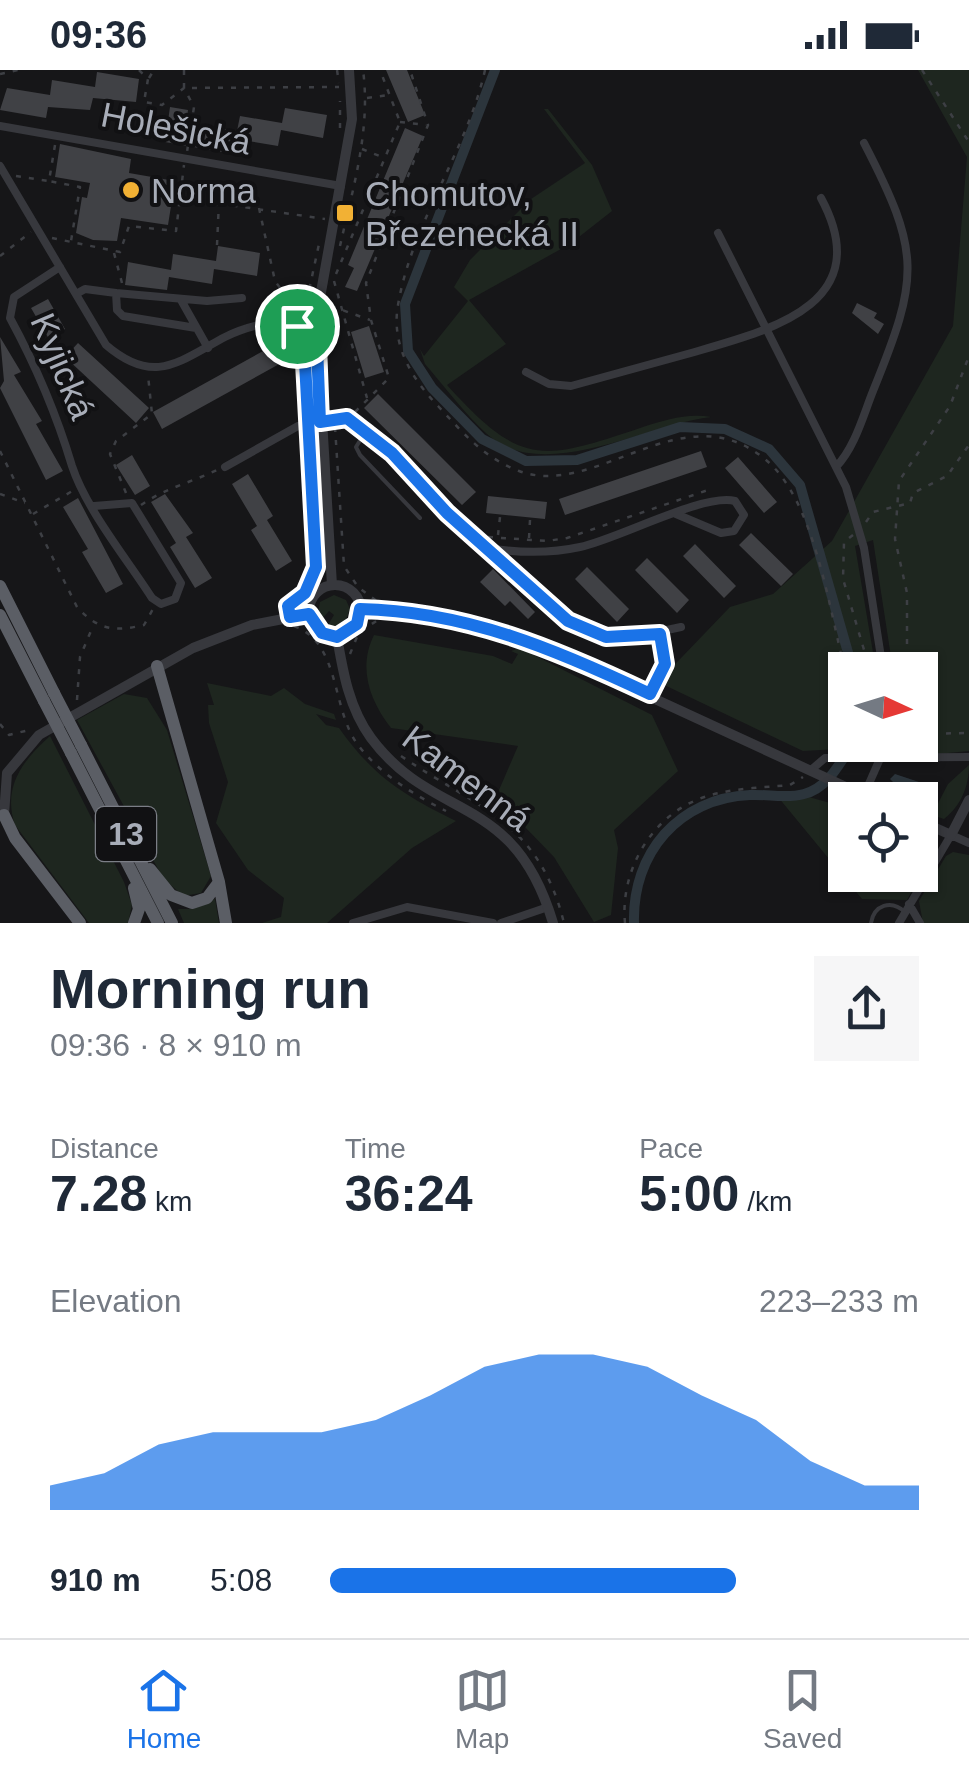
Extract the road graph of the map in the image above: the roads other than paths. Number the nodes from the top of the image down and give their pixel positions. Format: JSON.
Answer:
{"nodes":[{"id":1,"x":349,"y":70,"type":"edge"},
{"id":2,"x":0,"y":126,"type":"edge"},
{"id":3,"x":864,"y":142,"type":"dead end"},
{"id":4,"x":2,"y":170,"type":"edge"},
{"id":5,"x":341,"y":186,"type":"junction"},
{"id":6,"x":821,"y":198,"type":"dead end"},
{"id":7,"x":718,"y":233,"type":"dead end"},
{"id":8,"x":60,"y":267,"type":"junction"},
{"id":9,"x":118,"y":293,"type":"junction"},
{"id":10,"x":76,"y":294,"type":"junction"},
{"id":11,"x":242,"y":298,"type":"dead end"},
{"id":12,"x":181,"y":300,"type":"junction"},
{"id":13,"x":316,"y":320,"type":"junction"},
{"id":14,"x":196,"y":328,"type":"junction"},
{"id":15,"x":766,"y":329,"type":"junction"},
{"id":16,"x":208,"y":348,"type":"junction"},
{"id":17,"x":526,"y":372,"type":"dead end"},
{"id":18,"x":314,"y":423,"type":"junction"},
{"id":19,"x":368,"y":431,"type":"junction"},
{"id":20,"x":225,"y":467,"type":"road end"},
{"id":21,"x":836,"y":467,"type":"junction"},
{"id":22,"x":94,"y":506,"type":"junction"},
{"id":23,"x":676,"y":514,"type":"junction"},
{"id":24,"x":420,"y":518,"type":"dead end"},
{"id":25,"x":484,"y":548,"type":"junction"},
{"id":26,"x":332,"y":585,"type":"junction"},
{"id":27,"x":0,"y":586,"type":"edge"},
{"id":28,"x":360,"y":609,"type":"junction"},
{"id":29,"x":309,"y":614,"type":"junction"},
{"id":30,"x":0,"y":615,"type":"edge"},
{"id":31,"x":681,"y":628,"type":"dead end"},
{"id":32,"x":660,"y":634,"type":"junction"},
{"id":33,"x":337,"y":637,"type":"junction"},
{"id":34,"x":880,"y":652,"type":"edge"},
{"id":35,"x":157,"y":666,"type":"junction"},
{"id":36,"x":650,"y":694,"type":"junction"},
{"id":37,"x":49,"y":697,"type":"junction"},
{"id":38,"x":76,"y":749,"type":"junction"},
{"id":39,"x":969,"y":756,"type":"edge"},
{"id":40,"x":938,"y":757,"type":"edge"},
{"id":41,"x":828,"y":758,"type":"edge"},
{"id":42,"x":811,"y":770,"type":"junction"},
{"id":43,"x":836,"y":782,"type":"edge"},
{"id":44,"x":969,"y":800,"type":"edge"},
{"id":45,"x":2,"y":816,"type":"edge"},
{"id":46,"x":938,"y":829,"type":"edge"},
{"id":47,"x":950,"y":835,"type":"junction"},
{"id":48,"x":128,"y":839,"type":"junction"},
{"id":49,"x":969,"y":843,"type":"edge"},
{"id":50,"x":128,"y":866,"type":"junction"},
{"id":51,"x":219,"y":882,"type":"junction"},
{"id":52,"x":548,"y":907,"type":"junction"},
{"id":53,"x":907,"y":908,"type":"junction"},
{"id":54,"x":79,"y":921,"type":"edge"},
{"id":55,"x":134,"y":923,"type":"edge"},
{"id":56,"x":158,"y":923,"type":"edge"},
{"id":57,"x":172,"y":923,"type":"edge"},
{"id":58,"x":226,"y":923,"type":"edge"},
{"id":59,"x":353,"y":923,"type":"edge"},
{"id":60,"x":492,"y":923,"type":"edge"},
{"id":61,"x":501,"y":923,"type":"edge"},
{"id":62,"x":553,"y":923,"type":"edge"},
{"id":63,"x":871,"y":923,"type":"edge"},
{"id":64,"x":899,"y":923,"type":"edge"},
{"id":65,"x":920,"y":923,"type":"edge"}],
"edges":[{"from":1,"to":5,"type":"street"},
{"from":2,"to":5,"type":"street","name":"Holešická"},
{"from":3,"to":21,"type":"street"},
{"from":4,"to":8,"type":"street"},
{"from":5,"to":13,"type":"street"},
{"from":6,"to":15,"type":"street"},
{"from":7,"to":15,"type":"street"},
{"from":8,"to":10,"type":"street"},
{"from":8,"to":22,"type":"street","name":"Kyjická"},
{"from":9,"to":10,"type":"street"},
{"from":9,"to":12,"type":"street"},
{"from":9,"to":14,"type":"street"},
{"from":10,"to":16,"type":"street"},
{"from":11,"to":12,"type":"street"},
{"from":12,"to":14,"type":"street"},
{"from":13,"to":16,"type":"street"},
{"from":13,"to":18,"type":"street"},
{"from":14,"to":16,"type":"street"},
{"from":15,"to":17,"type":"street"},
{"from":15,"to":21,"type":"street"},
{"from":18,"to":19,"type":"street"},
{"from":18,"to":20,"type":"street"},
{"from":18,"to":26,"type":"street"},
{"from":19,"to":24,"type":"lane"},
{"from":19,"to":25,"type":"street"},
{"from":21,"to":34,"type":"street"},
{"from":22,"to":22,"type":"street","name":"Kyjická"},
{"from":23,"to":23,"type":"street"},
{"from":23,"to":25,"type":"street"},
{"from":25,"to":32,"type":"street"},
{"from":26,"to":28,"type":"street"},
{"from":26,"to":29,"type":"street"},
{"from":27,"to":37,"type":"highway","number":"13"},
{"from":28,"to":33,"type":"street"},
{"from":28,"to":36,"type":"street"},
{"from":29,"to":33,"type":"street"},
{"from":29,"to":35,"type":"street"},
{"from":30,"to":37,"type":"highway","number":"13"},
{"from":31,"to":32,"type":"street"},
{"from":32,"to":36,"type":"street"},
{"from":33,"to":52,"type":"street","name":"Kamenná"},
{"from":35,"to":45,"type":"street"},
{"from":35,"to":51,"type":"highway"},
{"from":36,"to":42,"type":"street"},
{"from":37,"to":38,"type":"highway","number":"13","bridge":true},
{"from":38,"to":48,"type":"highway","number":"13"},
{"from":38,"to":50,"type":"highway","number":"13"},
{"from":39,"to":40,"type":"street"},
{"from":41,"to":42,"type":"street"},
{"from":42,"to":43,"type":"street"},
{"from":44,"to":47,"type":"street"},
{"from":45,"to":54,"type":"highway"},
{"from":46,"to":47,"type":"street"},
{"from":47,"to":49,"type":"street"},
{"from":47,"to":53,"type":"street"},
{"from":48,"to":51,"type":"highway"},
{"from":48,"to":57,"type":"highway","number":"13"},
{"from":50,"to":55,"type":"highway"},
{"from":50,"to":56,"type":"highway","number":"13"},
{"from":51,"to":58,"type":"highway"},
{"from":52,"to":61,"type":"street"},
{"from":52,"to":62,"type":"street","name":"Kamenná"},
{"from":53,"to":63,"type":"lane"},
{"from":53,"to":64,"type":"street"},
{"from":53,"to":65,"type":"street"},
{"from":59,"to":60,"type":"street"}]}
